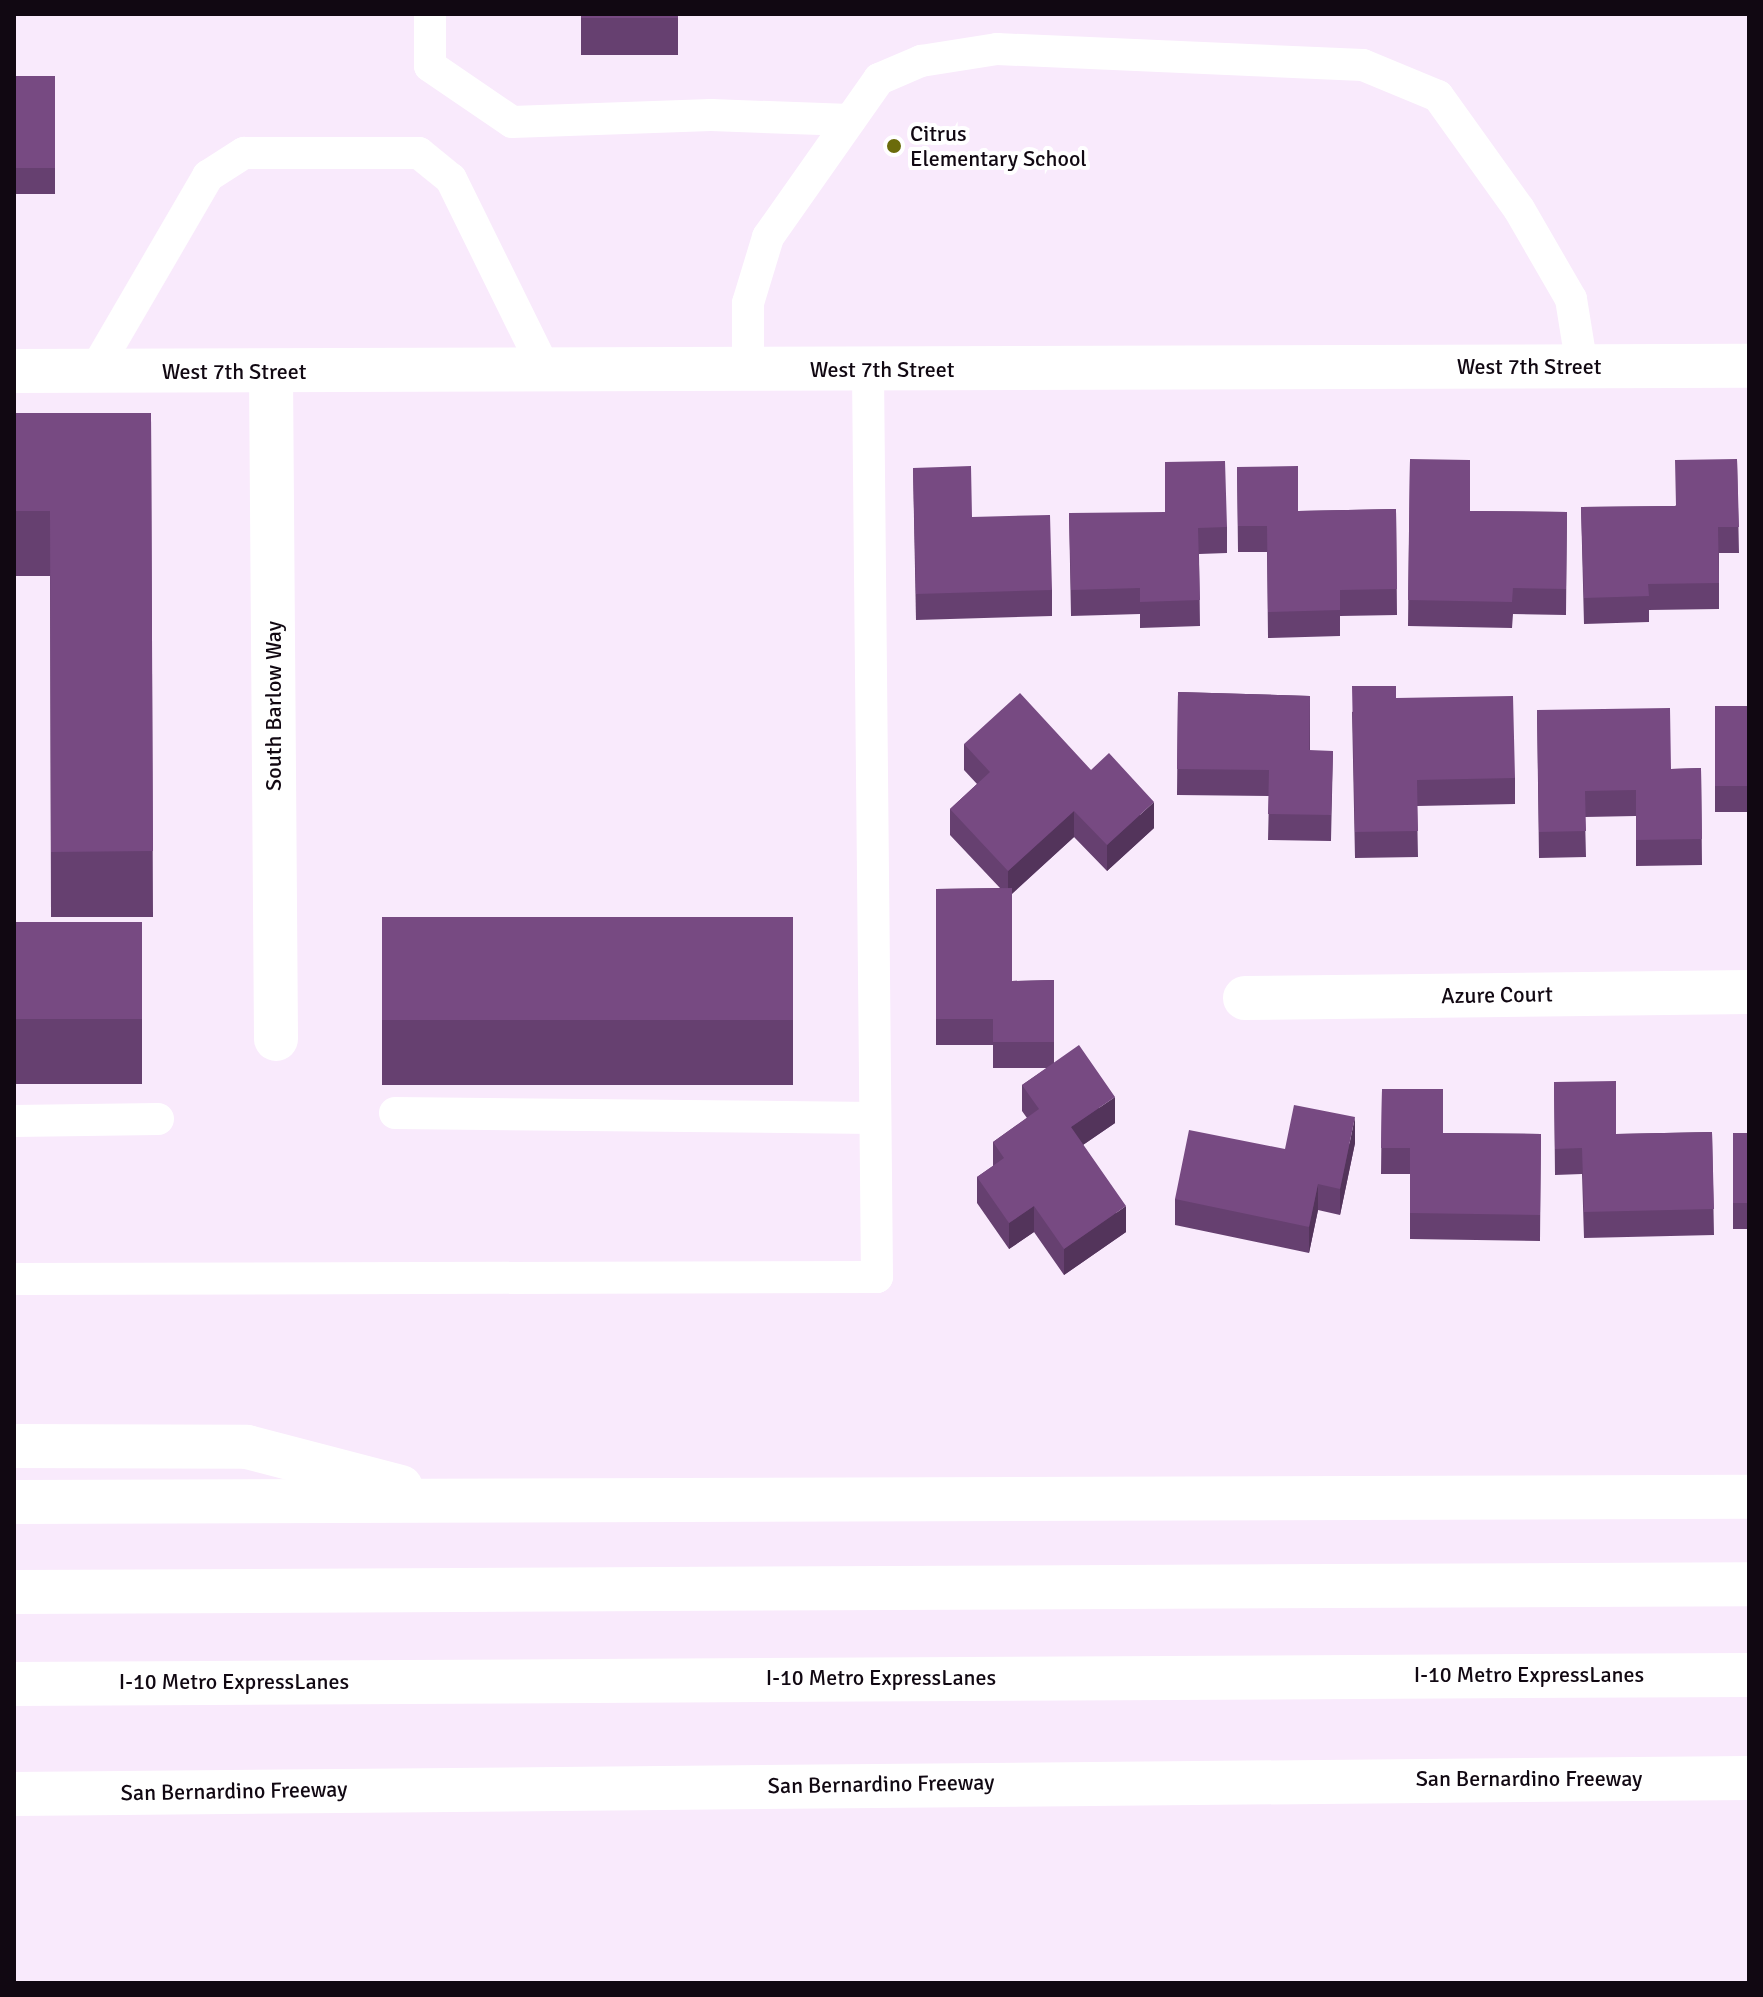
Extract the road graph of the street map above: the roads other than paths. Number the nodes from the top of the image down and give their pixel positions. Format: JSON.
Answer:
{"nodes":[{"id":1,"x":430,"y":14,"type":"edge"},
{"id":2,"x":850,"y":120,"type":"junction"},
{"id":3,"x":1749,"y":366,"type":"edge"},
{"id":4,"x":1582,"y":367,"type":"junction"},
{"id":5,"x":868,"y":370,"type":"junction"},
{"id":6,"x":14,"y":371,"type":"edge"},
{"id":7,"x":748,"y":371,"type":"junction"},
{"id":8,"x":94,"y":372,"type":"junction"},
{"id":9,"x":546,"y":372,"type":"junction"},
{"id":10,"x":271,"y":373,"type":"junction"},
{"id":11,"x":1749,"y":992,"type":"edge"},
{"id":12,"x":1245,"y":998,"type":"dead end"},
{"id":13,"x":276,"y":1039,"type":"dead end"},
{"id":14,"x":395,"y":1113,"type":"dead end"},
{"id":15,"x":875,"y":1118,"type":"junction"},
{"id":16,"x":158,"y":1119,"type":"dead end"},
{"id":17,"x":14,"y":1121,"type":"edge"},
{"id":18,"x":14,"y":1279,"type":"edge"},
{"id":19,"x":14,"y":1446,"type":"edge"},
{"id":20,"x":1749,"y":1497,"type":"edge"},
{"id":21,"x":14,"y":1502,"type":"edge"},
{"id":22,"x":462,"y":1503,"type":"junction"},
{"id":23,"x":1749,"y":1584,"type":"edge"},
{"id":24,"x":14,"y":1592,"type":"edge"},
{"id":25,"x":1749,"y":1675,"type":"edge"},
{"id":26,"x":14,"y":1684,"type":"edge"},
{"id":27,"x":1749,"y":1778,"type":"edge"},
{"id":28,"x":14,"y":1794,"type":"edge"}],
"edges":[{"from":1,"to":2,"type":"lane"},
{"from":2,"to":4,"type":"lane"},
{"from":2,"to":7,"type":"lane"},
{"from":3,"to":4,"type":"main road","name":"West 7th Street"},
{"from":4,"to":5,"type":"main road","name":"West 7th Street"},
{"from":5,"to":7,"type":"main road","name":"West 7th Street"},
{"from":5,"to":15,"type":"lane"},
{"from":6,"to":8,"type":"main road","name":"West 7th Street"},
{"from":7,"to":9,"type":"main road","name":"West 7th Street"},
{"from":8,"to":9,"type":"lane"},
{"from":8,"to":10,"type":"main road","name":"West 7th Street"},
{"from":9,"to":10,"type":"main road","name":"West 7th Street"},
{"from":10,"to":13,"type":"main road","name":"South Barlow Way"},
{"from":11,"to":12,"type":"main road","name":"Azure Court"},
{"from":14,"to":15,"type":"lane"},
{"from":15,"to":18,"type":"lane"},
{"from":16,"to":17,"type":"lane"},
{"from":19,"to":22,"type":"main road"},
{"from":20,"to":22,"type":"main road"},
{"from":21,"to":22,"type":"main road"},
{"from":23,"to":24,"type":"main road"},
{"from":25,"to":26,"type":"main road","name":"I-10 Metro ExpressLanes"},
{"from":27,"to":28,"type":"main road","name":"San Bernardino Freeway"}]}
